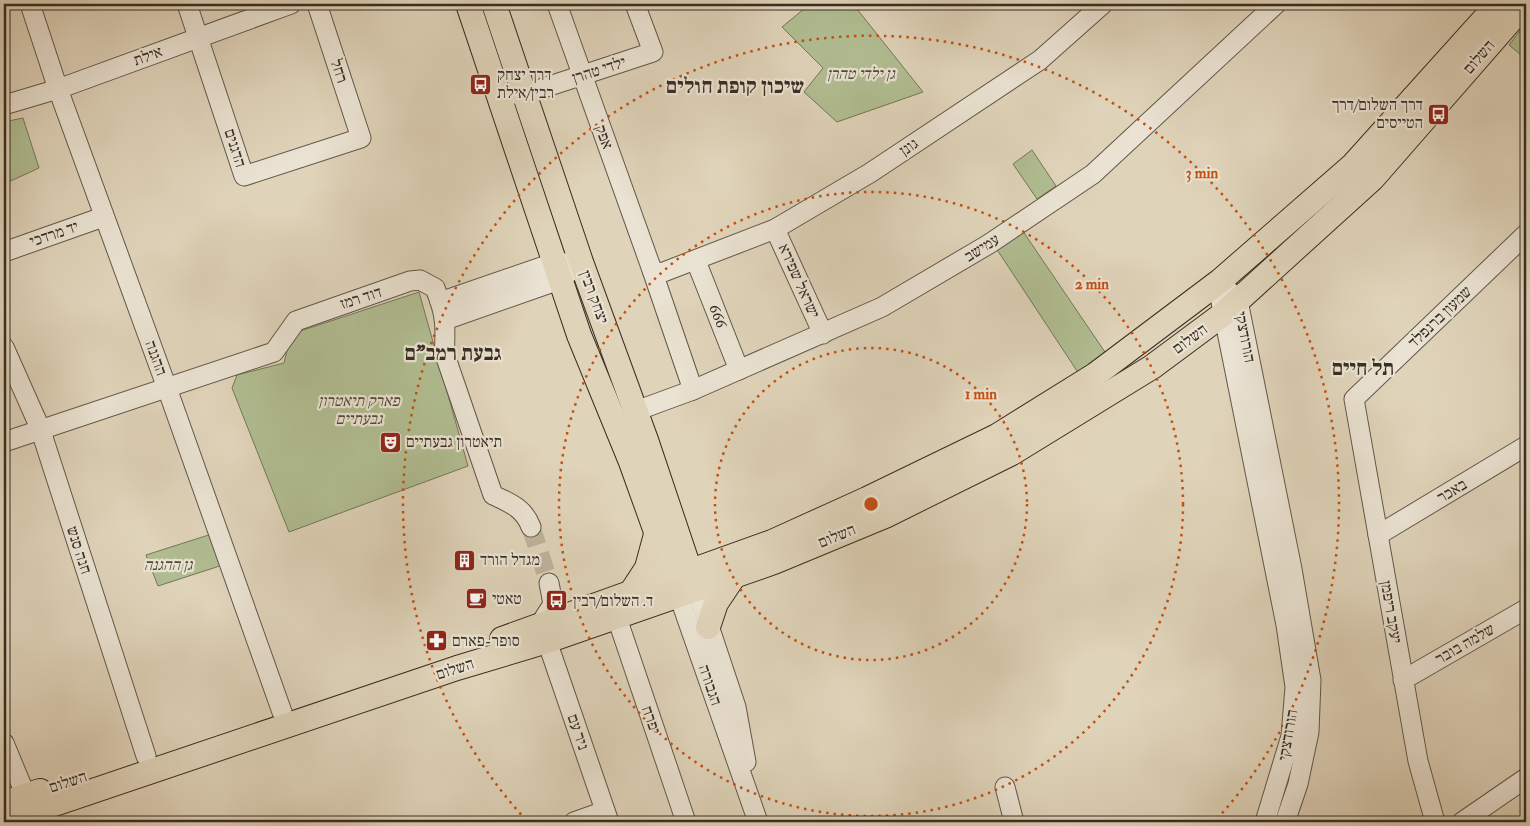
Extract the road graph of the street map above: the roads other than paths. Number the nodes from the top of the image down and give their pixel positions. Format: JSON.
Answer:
{"nodes":[{"id":1,"x":30,"y":4,"type":"edge"},
{"id":2,"x":187,"y":4,"type":"edge"},
{"id":3,"x":291,"y":4,"type":"edge"},
{"id":4,"x":317,"y":4,"type":"edge"},
{"id":5,"x":468,"y":4,"type":"edge"},
{"id":6,"x":494,"y":4,"type":"edge"},
{"id":7,"x":557,"y":4,"type":"edge"},
{"id":8,"x":635,"y":4,"type":"edge"},
{"id":9,"x":1103,"y":4,"type":"edge"},
{"id":10,"x":1276,"y":4,"type":"edge"},
{"id":11,"x":1498,"y":4,"type":"edge"},
{"id":12,"x":1526,"y":4,"type":"edge"},
{"id":13,"x":199,"y":37,"type":"junction"},
{"id":14,"x":581,"y":76,"type":"junction"},
{"id":15,"x":496,"y":88,"type":"junction"},
{"id":16,"x":58,"y":89,"type":"junction"},
{"id":17,"x":525,"y":94,"type":"junction"},
{"id":18,"x":4,"y":105,"type":"edge"},
{"id":19,"x":361,"y":138,"type":"joint"},
{"id":20,"x":103,"y":217,"type":"junction"},
{"id":21,"x":775,"y":229,"type":"junction"},
{"id":22,"x":1526,"y":234,"type":"edge"},
{"id":23,"x":4,"y":252,"type":"edge"},
{"id":24,"x":696,"y":261,"type":"junction"},
{"id":25,"x":581,"y":262,"type":"junction"},
{"id":26,"x":652,"y":270,"type":"junction"},
{"id":27,"x":556,"y":272,"type":"junction"},
{"id":28,"x":1220,"y":281,"type":"junction"},
{"id":29,"x":1230,"y":308,"type":"junction"},
{"id":30,"x":442,"y":311,"type":"junction"},
{"id":31,"x":823,"y":334,"type":"junction"},
{"id":32,"x":4,"y":347,"type":"edge"},
{"id":33,"x":739,"y":370,"type":"junction"},
{"id":34,"x":167,"y":388,"type":"junction"},
{"id":35,"x":693,"y":390,"type":"junction"},
{"id":36,"x":1354,"y":399,"type":"joint"},
{"id":37,"x":636,"y":411,"type":"junction"},
{"id":38,"x":40,"y":428,"type":"junction"},
{"id":39,"x":4,"y":442,"type":"edge"},
{"id":40,"x":1526,"y":446,"type":"edge"},
{"id":41,"x":531,"y":527,"type":"tunnel mouth"},
{"id":42,"x":657,"y":532,"type":"junction"},
{"id":43,"x":1378,"y":536,"type":"junction"},
{"id":44,"x":734,"y":576,"type":"junction"},
{"id":45,"x":549,"y":583,"type":"tunnel mouth"},
{"id":46,"x":685,"y":584,"type":"junction"},
{"id":47,"x":630,"y":594,"type":"junction"},
{"id":48,"x":1526,"y":609,"type":"edge"},
{"id":49,"x":617,"y":618,"type":"junction"},
{"id":50,"x":708,"y":627,"type":"junction"},
{"id":51,"x":543,"y":634,"type":"junction"},
{"id":52,"x":1403,"y":680,"type":"junction"},
{"id":53,"x":282,"y":712,"type":"junction"},
{"id":54,"x":4,"y":743,"type":"edge"},
{"id":55,"x":146,"y":756,"type":"junction"},
{"id":56,"x":1526,"y":778,"type":"edge"},
{"id":57,"x":1005,"y":787,"type":"dead end"},
{"id":58,"x":748,"y":791,"type":"junction"},
{"id":59,"x":26,"y":796,"type":"junction"},
{"id":60,"x":4,"y":803,"type":"edge"},
{"id":61,"x":607,"y":817,"type":"edge"},
{"id":62,"x":4,"y":821,"type":"edge"},
{"id":63,"x":574,"y":822,"type":"edge"},
{"id":64,"x":686,"y":822,"type":"edge"},
{"id":65,"x":758,"y":822,"type":"edge"},
{"id":66,"x":1014,"y":822,"type":"edge"},
{"id":67,"x":1266,"y":822,"type":"edge"},
{"id":68,"x":1285,"y":822,"type":"edge"},
{"id":69,"x":1436,"y":822,"type":"edge"},
{"id":70,"x":1462,"y":822,"type":"edge"}],
"edges":[{"from":1,"to":16,"type":"street","name":"ההגנה"},
{"from":2,"to":13,"type":"street","name":"הדגנים"},
{"from":3,"to":13,"type":"street","name":"אילת"},
{"from":4,"to":19,"type":"street","name":"רחל"},
{"from":5,"to":15,"type":"main road","name":"יצחק רבין"},
{"from":6,"to":17,"type":"main road","name":"יצחק רבין"},
{"from":7,"to":14,"type":"street","name":"אפק"},
{"from":8,"to":14,"type":"street","name":"ילדי טהרן"},
{"from":9,"to":21,"type":"street","name":"גונן"},
{"from":10,"to":31,"type":"street","name":"עמישב"},
{"from":11,"to":28,"type":"main road","name":"השלום"},
{"from":12,"to":29,"type":"main road","name":"השלום"},
{"from":13,"to":16,"type":"street","name":"אילת"},
{"from":13,"to":19,"type":"street","name":"הדגנים"},
{"from":14,"to":17,"type":"street","name":"ילדי טהרן"},
{"from":14,"to":26,"type":"street","name":"אפק"},
{"from":15,"to":17,"type":"street","name":"ילדי טהרן"},
{"from":15,"to":27,"type":"main road","name":"יצחק רבין"},
{"from":16,"to":18,"type":"street","name":"אילת"},
{"from":16,"to":20,"type":"street","name":"ההגנה"},
{"from":17,"to":25,"type":"main road","name":"יצחק רבין"},
{"from":20,"to":23,"type":"street","name":"יד מרדכי"},
{"from":20,"to":34,"type":"street","name":"ההגנה"},
{"from":21,"to":24,"type":"street","name":"גונן"},
{"from":21,"to":31,"type":"street","name":"ישראל שפירא"},
{"from":22,"to":36,"type":"street","name":"שמעון ברנפלד"},
{"from":24,"to":26,"type":"street"},
{"from":24,"to":33,"type":"street","name":"666"},
{"from":25,"to":27,"type":"street"},
{"from":25,"to":37,"type":"main road","name":"יצחק רבין"},
{"from":26,"to":35,"type":"street","name":"אפק"},
{"from":27,"to":30,"type":"street"},
{"from":27,"to":42,"type":"main road","name":"יצחק רבין"},
{"from":28,"to":29,"type":"street","name":"הורודצקי"},
{"from":28,"to":46,"type":"main road","name":"השלום"},
{"from":29,"to":44,"type":"main road","name":"השלום"},
{"from":29,"to":67,"type":"street","name":"הורודצקי"},
{"from":29,"to":68,"type":"street","name":"הורודצקי"},
{"from":30,"to":34,"type":"street","name":"דוד רמז"},
{"from":30,"to":41,"type":"street"},
{"from":31,"to":33,"type":"street","name":"עמישב"},
{"from":32,"to":38,"type":"street","name":"חנה סנש"},
{"from":33,"to":35,"type":"street","name":"עמישב"},
{"from":34,"to":38,"type":"street","name":"דוד רמז"},
{"from":34,"to":53,"type":"street","name":"ההגנה"},
{"from":35,"to":37,"type":"street","name":"עמישב"},
{"from":36,"to":43,"type":"street","name":"יעקב ריפמן"},
{"from":37,"to":46,"type":"main road","name":"יצחק רבין"},
{"from":38,"to":39,"type":"street","name":"דוד רמז"},
{"from":38,"to":55,"type":"street","name":"חנה סנש"},
{"from":40,"to":43,"type":"street","name":"באכר"},
{"from":42,"to":46,"type":"main road","name":"יצחק רבין"},
{"from":42,"to":47,"type":"main road"},
{"from":43,"to":52,"type":"street","name":"יעקב ריפמן"},
{"from":44,"to":46,"type":"main road","name":"השלום"},
{"from":44,"to":50,"type":"main road"},
{"from":45,"to":51,"type":"street"},
{"from":46,"to":47,"type":"main road","name":"השלום"},
{"from":46,"to":49,"type":"main road","name":"השלום"},
{"from":46,"to":50,"type":"street","name":"הגבורה"},
{"from":46,"to":58,"type":"street","name":"הגבורה"},
{"from":47,"to":51,"type":"main road","name":"השלום"},
{"from":48,"to":52,"type":"street","name":"שלמה בובר"},
{"from":49,"to":51,"type":"main road","name":"השלום"},
{"from":49,"to":64,"type":"street","name":"יפרח"},
{"from":50,"to":58,"type":"street","name":"הגבורה"},
{"from":51,"to":53,"type":"main road","name":"השלום"},
{"from":51,"to":61,"type":"street","name":"ניר עם"},
{"from":51,"to":62,"type":"main road","name":"השלום"},
{"from":52,"to":69,"type":"street","name":"יעקב ריפמן"},
{"from":53,"to":55,"type":"main road","name":"השלום"},
{"from":54,"to":59,"type":"street"},
{"from":55,"to":59,"type":"main road","name":"השלום"},
{"from":56,"to":70,"type":"street"},
{"from":57,"to":66,"type":"street"},
{"from":58,"to":65,"type":"street","name":"הגבורה"},
{"from":59,"to":60,"type":"main road","name":"השלום"},
{"from":61,"to":63,"type":"street"}]}
